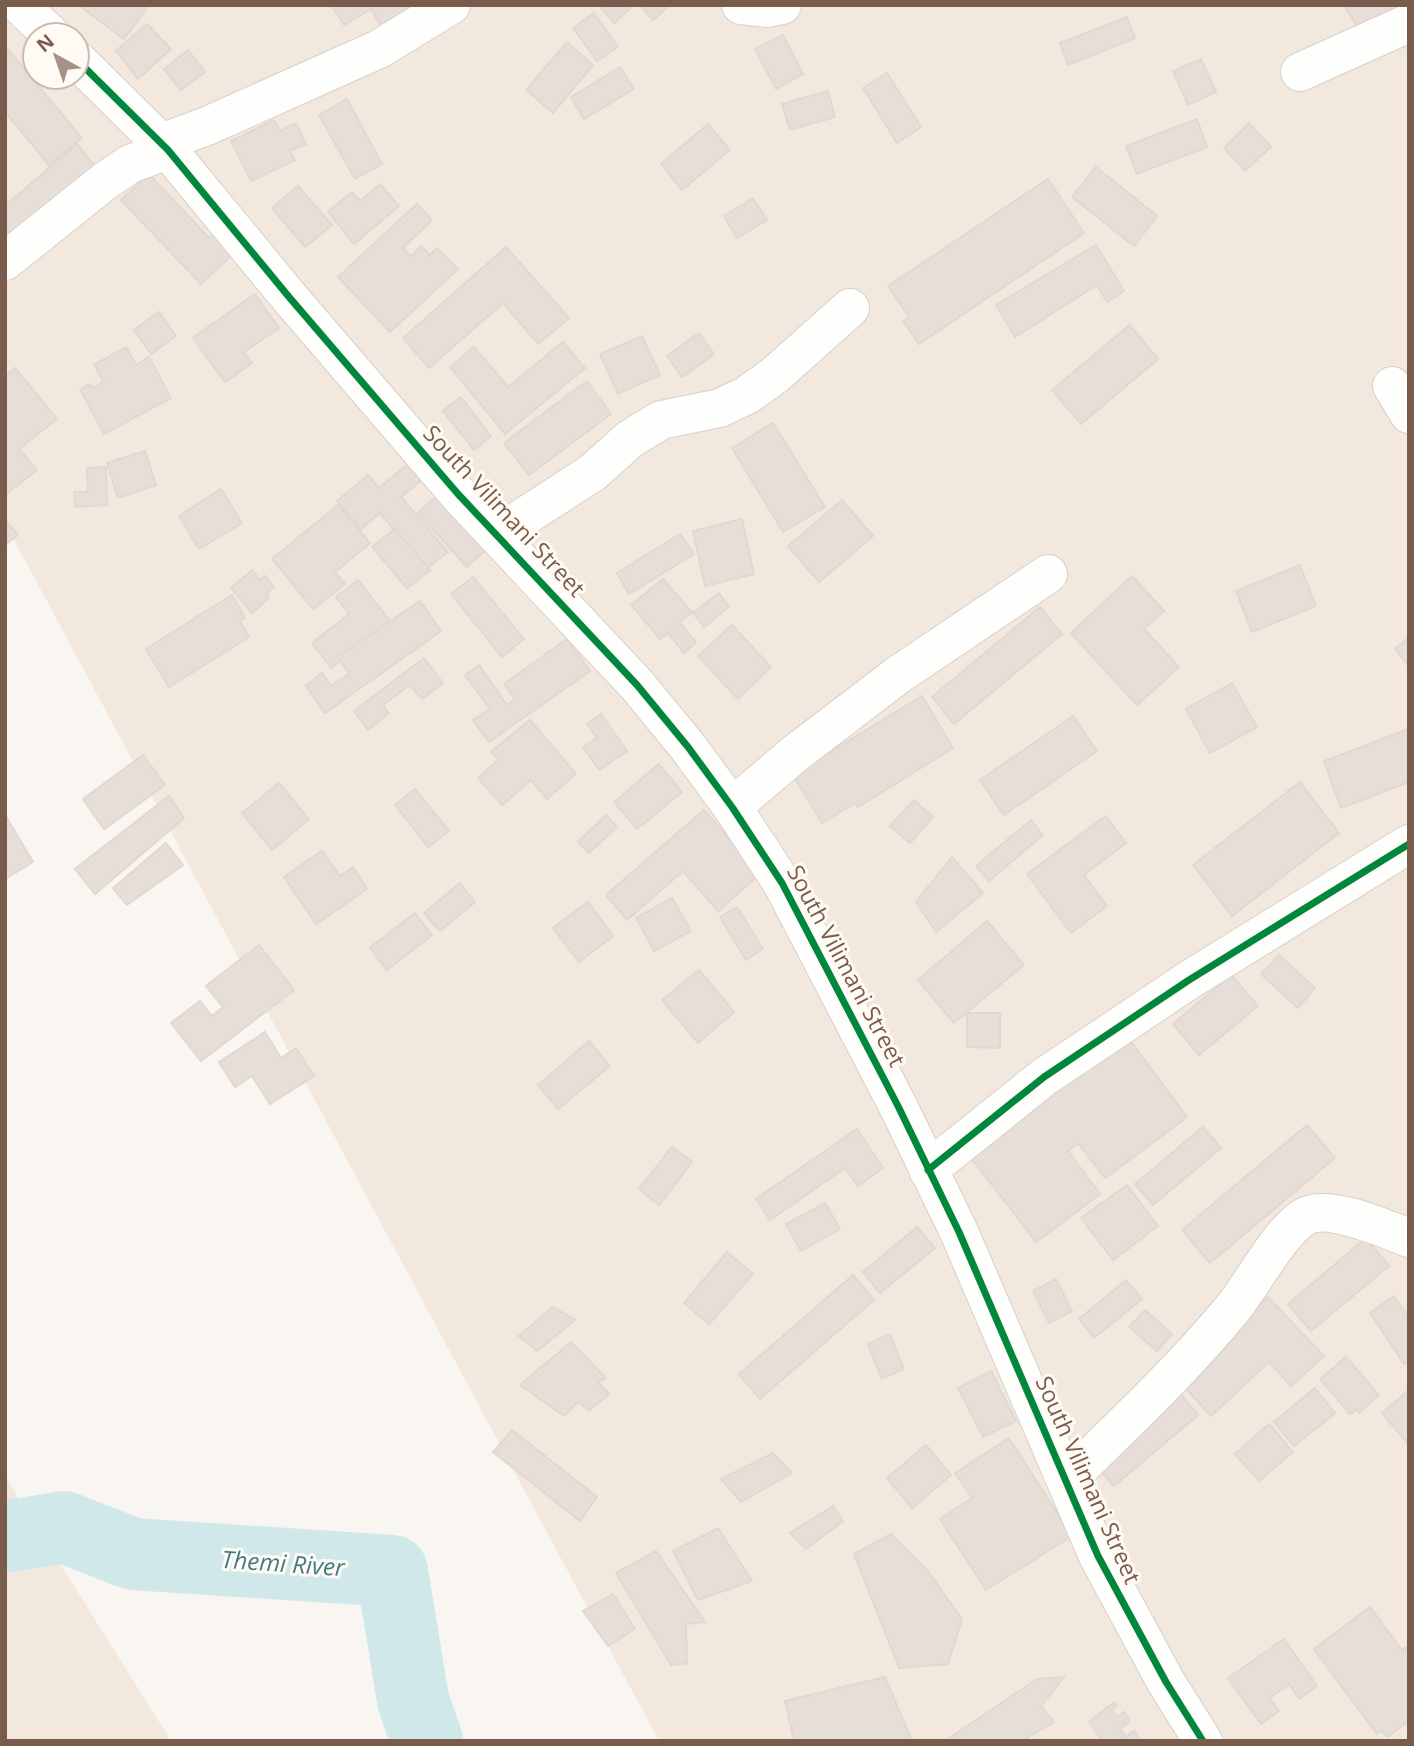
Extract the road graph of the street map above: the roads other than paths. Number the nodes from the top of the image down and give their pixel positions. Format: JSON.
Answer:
{"nodes":[{"id":1,"x":20,"y":5,"type":"edge"},
{"id":2,"x":451,"y":5,"type":"edge"},
{"id":3,"x":741,"y":5,"type":"edge"},
{"id":4,"x":782,"y":5,"type":"edge"},
{"id":5,"x":37,"y":21,"type":"edge"},
{"id":6,"x":1409,"y":23,"type":"edge"},
{"id":7,"x":1300,"y":72,"type":"dead end"},
{"id":8,"x":91,"y":74,"type":"edge"},
{"id":9,"x":165,"y":146,"type":"junction"},
{"id":10,"x":5,"y":261,"type":"edge"},
{"id":11,"x":850,"y":308,"type":"dead end"},
{"id":12,"x":496,"y":535,"type":"junction"},
{"id":13,"x":1048,"y":574,"type":"dead end"},
{"id":14,"x":732,"y":807,"type":"junction"},
{"id":15,"x":1409,"y":844,"type":"edge"},
{"id":16,"x":928,"y":1170,"type":"junction"},
{"id":17,"x":1409,"y":1238,"type":"edge"},
{"id":18,"x":1066,"y":1481,"type":"junction"},
{"id":19,"x":1203,"y":1741,"type":"edge"}],
"edges":[{"from":1,"to":5,"type":"street"},
{"from":2,"to":9,"type":"street"},
{"from":3,"to":4,"type":"street"},
{"from":6,"to":7,"type":"street"},
{"from":8,"to":9,"type":"street","name":"South Vilimani Street"},
{"from":9,"to":10,"type":"street"},
{"from":9,"to":12,"type":"street","name":"South Vilimani Street"},
{"from":11,"to":12,"type":"street"},
{"from":12,"to":14,"type":"street","name":"South Vilimani Street"},
{"from":13,"to":14,"type":"street"},
{"from":14,"to":16,"type":"street","name":"South Vilimani Street"},
{"from":15,"to":16,"type":"street"},
{"from":16,"to":18,"type":"street","name":"South Vilimani Street"},
{"from":17,"to":18,"type":"street"},
{"from":18,"to":19,"type":"street","name":"South Vilimani Street"}]}
